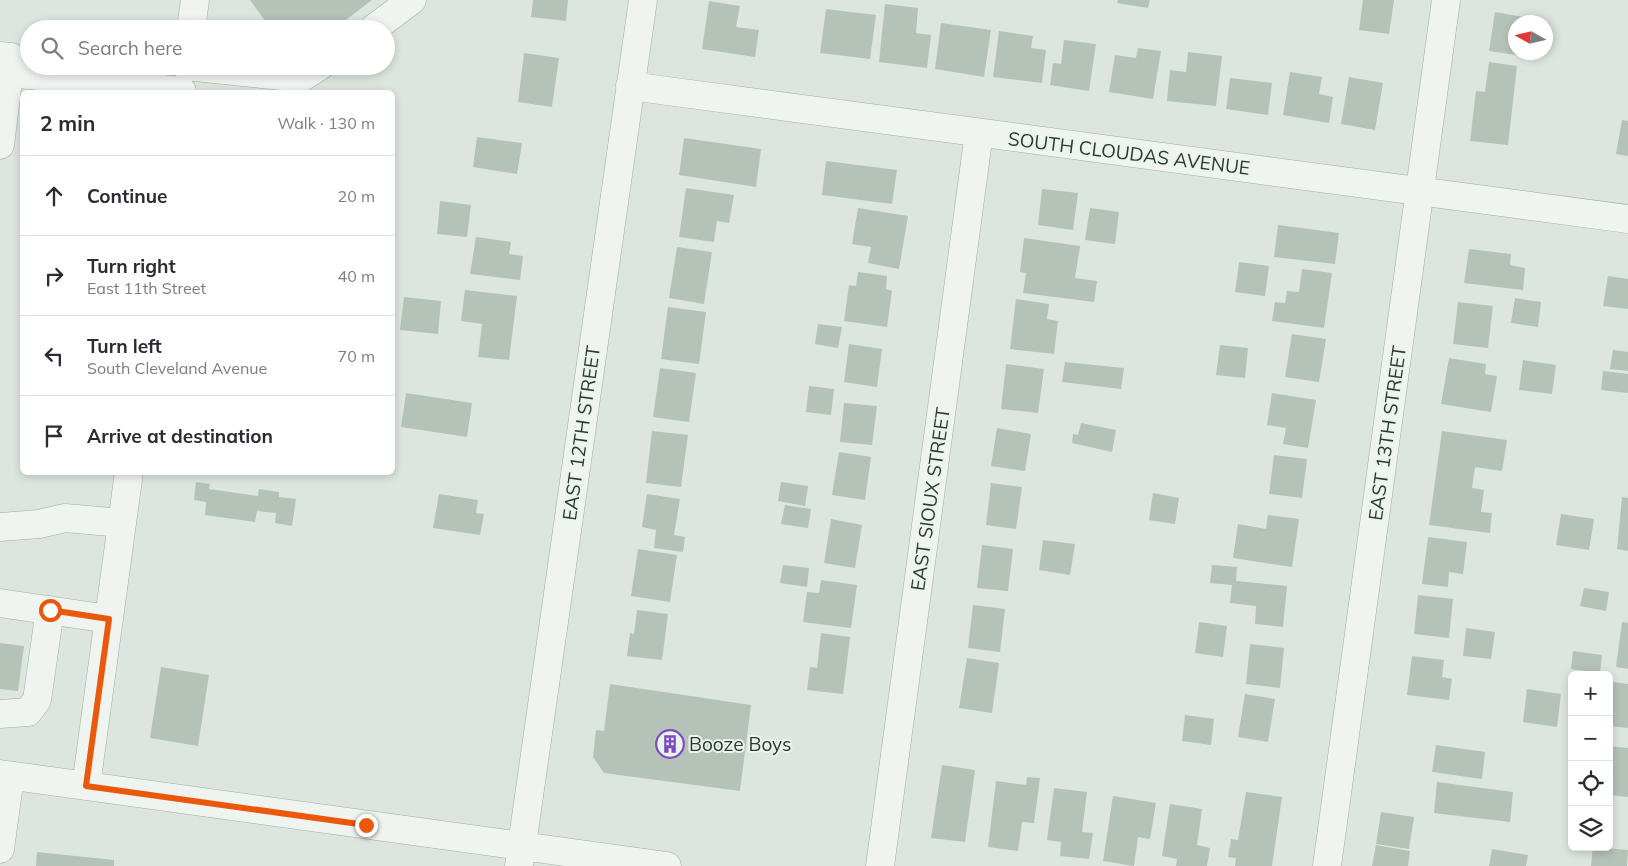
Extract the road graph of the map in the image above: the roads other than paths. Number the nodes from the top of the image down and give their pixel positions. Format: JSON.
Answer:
{"nodes":[{"id":1,"x":195,"y":0,"type":"edge"},
{"id":2,"x":412,"y":0,"type":"edge"},
{"id":3,"x":642,"y":0,"type":"edge"},
{"id":4,"x":1446,"y":0,"type":"edge"},
{"id":5,"x":192,"y":20,"type":"edge"},
{"id":6,"x":385,"y":20,"type":"edge"},
{"id":7,"x":5,"y":64,"type":"edge"},
{"id":8,"x":20,"y":65,"type":"edge"},
{"id":9,"x":136,"y":75,"type":"edge"},
{"id":10,"x":306,"y":75,"type":"edge"},
{"id":11,"x":184,"y":79,"type":"edge"},
{"id":12,"x":630,"y":86,"type":"junction"},
{"id":13,"x":979,"y":133,"type":"junction"},
{"id":14,"x":0,"y":145,"type":"edge"},
{"id":15,"x":1420,"y":191,"type":"junction"},
{"id":16,"x":1628,"y":219,"type":"edge"},
{"id":17,"x":129,"y":475,"type":"edge"},
{"id":18,"x":122,"y":522,"type":"junction"},
{"id":19,"x":0,"y":527,"type":"edge"},
{"id":20,"x":0,"y":603,"type":"edge"},
{"id":21,"x":50,"y":610,"type":"junction"},
{"id":22,"x":109,"y":619,"type":"junction"},
{"id":23,"x":0,"y":714,"type":"edge"},
{"id":24,"x":5,"y":775,"type":"edge"},
{"id":25,"x":86,"y":786,"type":"junction"},
{"id":26,"x":0,"y":849,"type":"edge"},
{"id":27,"x":520,"y":856,"type":"edge"},
{"id":28,"x":666,"y":866,"type":"edge"},
{"id":29,"x":880,"y":866,"type":"edge"},
{"id":30,"x":1327,"y":866,"type":"edge"}],
"edges":[{"from":1,"to":5,"type":"street"},
{"from":2,"to":6,"type":"street"},
{"from":3,"to":12,"type":"street","name":"EAST 12TH STREET"},
{"from":4,"to":15,"type":"street","name":"EAST 13TH STREET"},
{"from":7,"to":8,"type":"street"},
{"from":7,"to":14,"type":"street"},
{"from":9,"to":11,"type":"street"},
{"from":10,"to":11,"type":"street"},
{"from":12,"to":13,"type":"street","name":"SOUTH CLOUDAS AVENUE"},
{"from":12,"to":27,"type":"street","name":"EAST 12TH STREET"},
{"from":13,"to":15,"type":"street","name":"SOUTH CLOUDAS AVENUE"},
{"from":13,"to":29,"type":"street","name":"EAST SIOUX STREET"},
{"from":15,"to":16,"type":"street","name":"SOUTH CLOUDAS AVENUE"},
{"from":15,"to":30,"type":"street","name":"EAST 13TH STREET"},
{"from":17,"to":18,"type":"street"},
{"from":18,"to":19,"type":"street"},
{"from":18,"to":22,"type":"street"},
{"from":20,"to":21,"type":"street"},
{"from":21,"to":22,"type":"street"},
{"from":21,"to":23,"type":"street"},
{"from":22,"to":25,"type":"street"},
{"from":24,"to":25,"type":"street"},
{"from":24,"to":26,"type":"street"},
{"from":25,"to":27,"type":"street"},
{"from":27,"to":28,"type":"street"}]}
